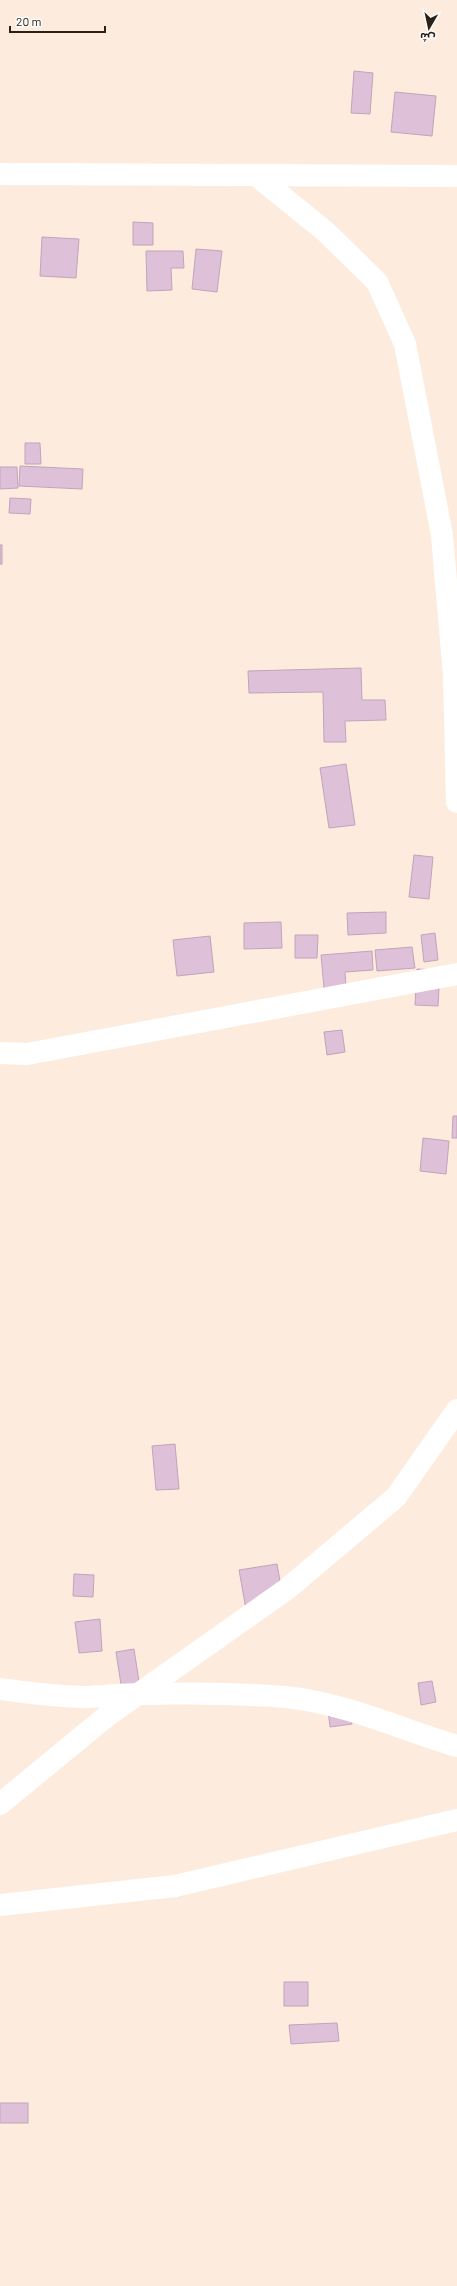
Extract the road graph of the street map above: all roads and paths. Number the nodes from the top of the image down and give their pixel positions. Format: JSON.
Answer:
{"nodes":[{"id":1,"x":0,"y":174,"type":"edge"},
{"id":2,"x":256,"y":176,"type":"junction"},
{"id":3,"x":457,"y":176,"type":"edge"},
{"id":4,"x":457,"y":802,"type":"edge"},
{"id":5,"x":457,"y":974,"type":"edge"},
{"id":6,"x":0,"y":1053,"type":"edge"},
{"id":7,"x":457,"y":1410,"type":"edge"},
{"id":8,"x":0,"y":1689,"type":"edge"},
{"id":9,"x":138,"y":1694,"type":"junction"},
{"id":10,"x":457,"y":1746,"type":"edge"},
{"id":11,"x":0,"y":1804,"type":"edge"},
{"id":12,"x":457,"y":1820,"type":"edge"},
{"id":13,"x":0,"y":1904,"type":"edge"}],
"edges":[{"from":1,"to":2,"type":"street"},
{"from":2,"to":3,"type":"street"},
{"from":2,"to":4,"type":"street"},
{"from":5,"to":6,"type":"street"},
{"from":7,"to":9,"type":"street"},
{"from":8,"to":9,"type":"street"},
{"from":9,"to":10,"type":"street"},
{"from":9,"to":11,"type":"street"},
{"from":12,"to":13,"type":"street"}]}
